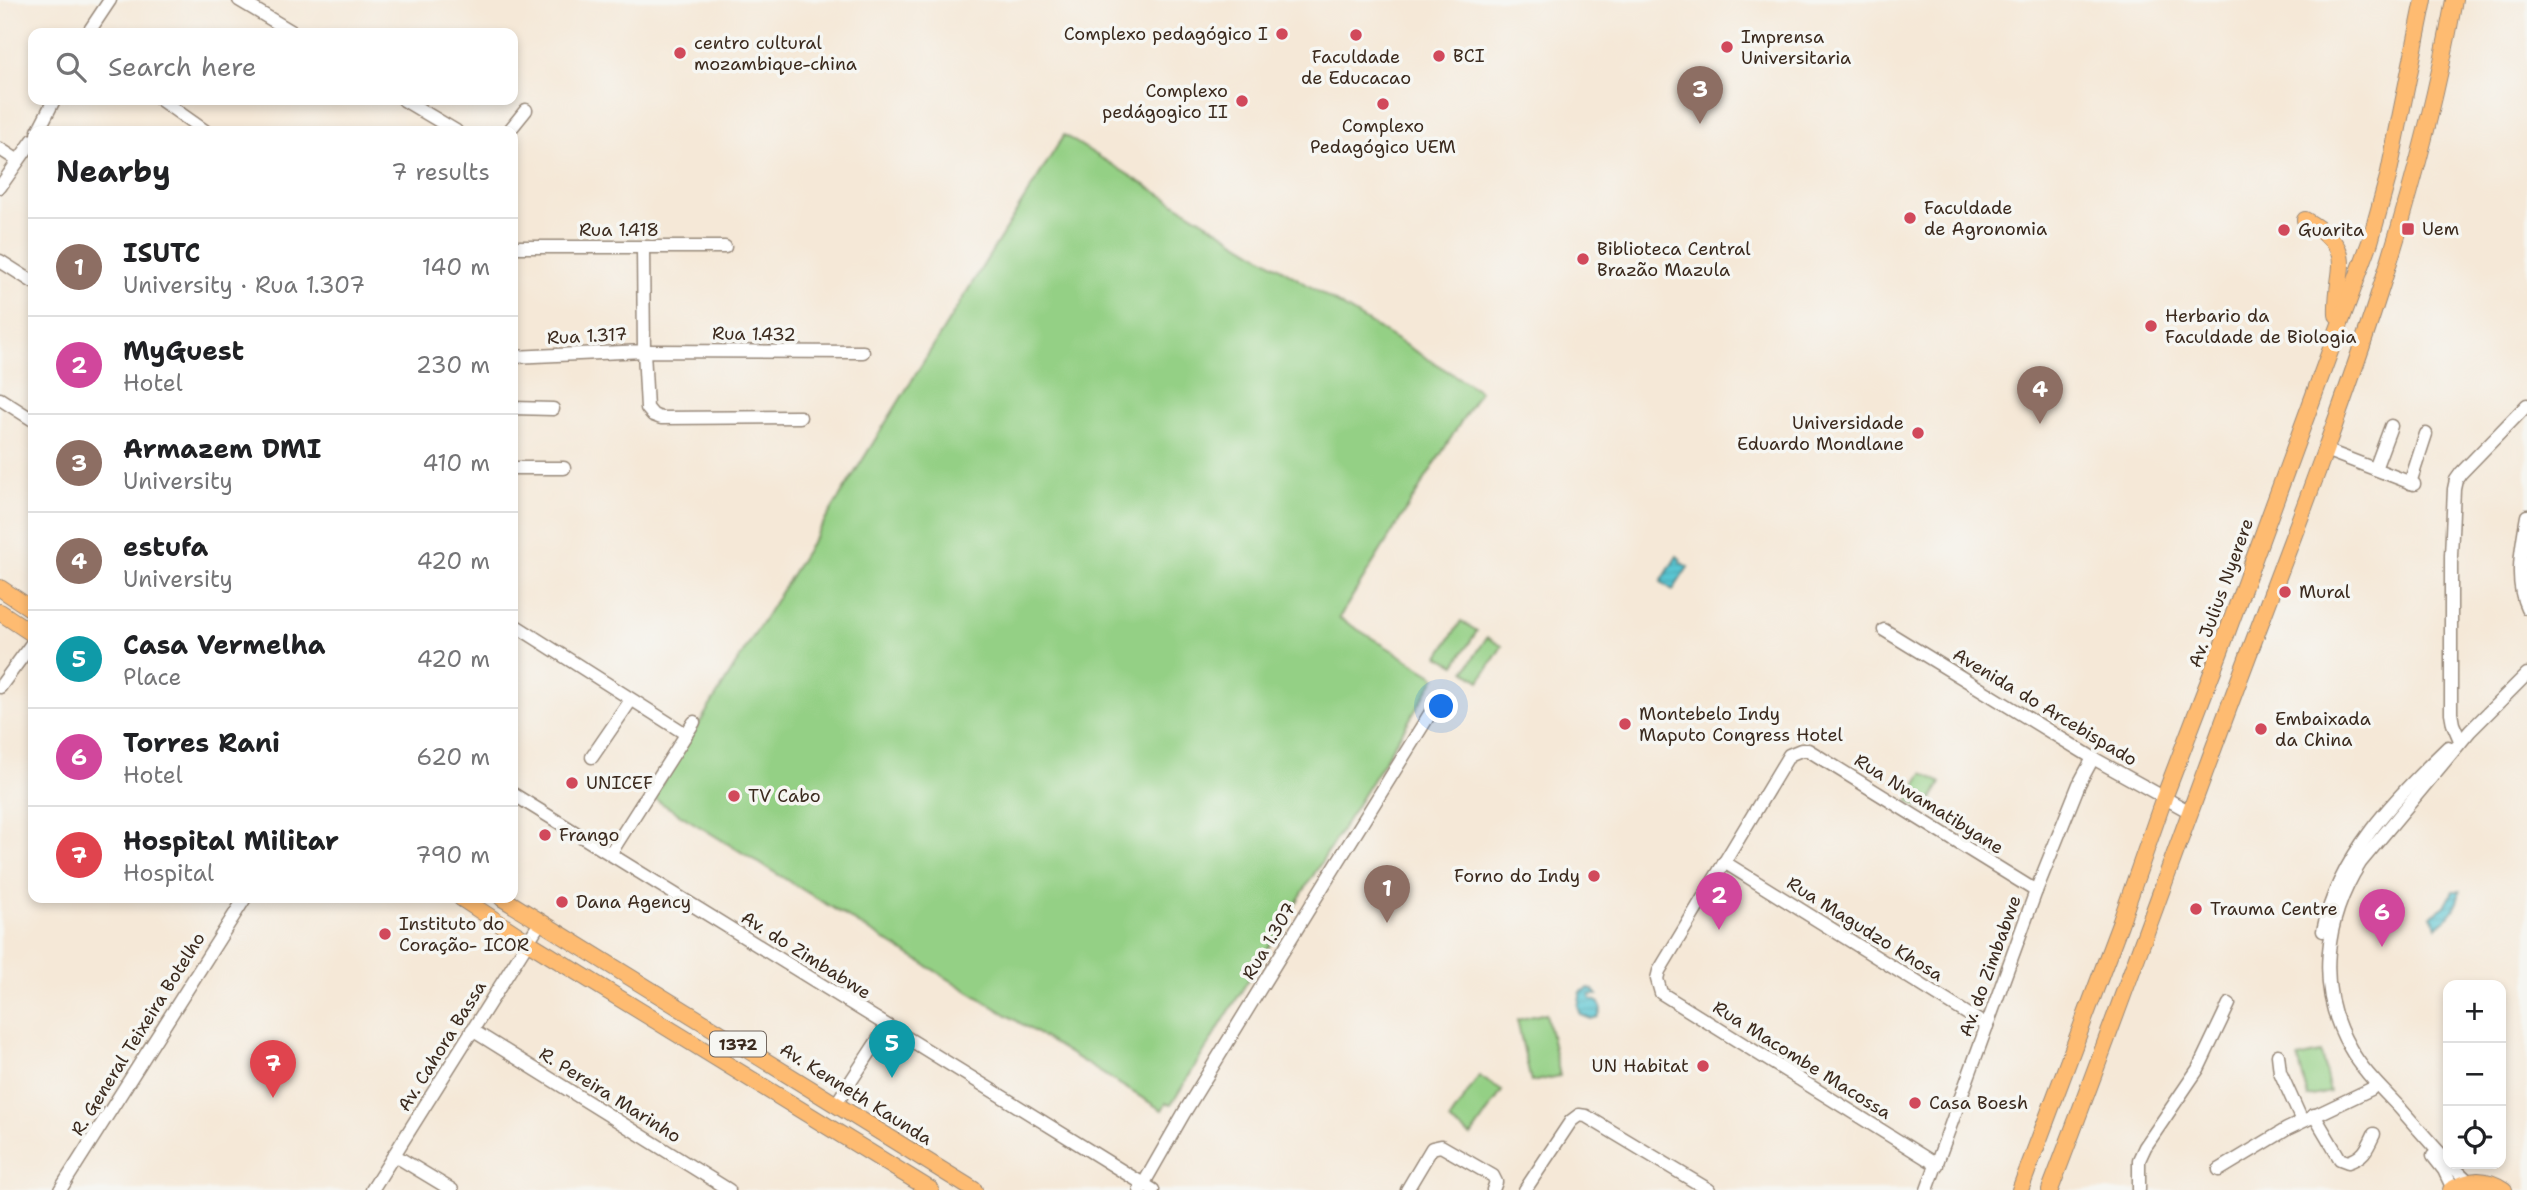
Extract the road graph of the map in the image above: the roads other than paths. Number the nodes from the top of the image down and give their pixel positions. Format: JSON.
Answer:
{"nodes":[{"id":1,"x":110,"y":0,"type":"edge"},
{"id":2,"x":239,"y":0,"type":"edge"},
{"id":3,"x":2424,"y":0,"type":"edge"},
{"id":4,"x":2454,"y":0,"type":"edge"},
{"id":5,"x":91,"y":28,"type":"edge"},
{"id":6,"x":286,"y":28,"type":"edge"},
{"id":7,"x":51,"y":105,"type":"edge"},
{"id":8,"x":169,"y":105,"type":"edge"},
{"id":9,"x":412,"y":105,"type":"edge"},
{"id":10,"x":526,"y":110,"type":"dead end"},
{"id":11,"x":41,"y":126,"type":"edge"},
{"id":12,"x":198,"y":126,"type":"edge"},
{"id":13,"x":448,"y":126,"type":"edge"},
{"id":14,"x":513,"y":126,"type":"edge"},
{"id":15,"x":28,"y":148,"type":"edge"},
{"id":16,"x":0,"y":149,"type":"edge"},
{"id":17,"x":17,"y":160,"type":"junction"},
{"id":18,"x":0,"y":187,"type":"edge"},
{"id":19,"x":2305,"y":220,"type":"dead end"},
{"id":20,"x":518,"y":247,"type":"edge"},
{"id":21,"x":725,"y":247,"type":"dead end"},
{"id":22,"x":643,"y":248,"type":"junction"},
{"id":23,"x":0,"y":261,"type":"edge"},
{"id":24,"x":28,"y":279,"type":"edge"},
{"id":25,"x":2339,"y":328,"type":"junction"},
{"id":26,"x":644,"y":351,"type":"junction"},
{"id":27,"x":863,"y":352,"type":"dead end"},
{"id":28,"x":518,"y":357,"type":"edge"},
{"id":29,"x":0,"y":399,"type":"edge"},
{"id":30,"x":2527,"y":405,"type":"edge"},
{"id":31,"x":518,"y":408,"type":"edge"},
{"id":32,"x":553,"y":409,"type":"dead end"},
{"id":33,"x":28,"y":417,"type":"edge"},
{"id":34,"x":800,"y":417,"type":"dead end"},
{"id":35,"x":2391,"y":426,"type":"dead end"},
{"id":36,"x":2426,"y":434,"type":"dead end"},
{"id":37,"x":2325,"y":450,"type":"junction"},
{"id":38,"x":518,"y":468,"type":"edge"},
{"id":39,"x":564,"y":468,"type":"dead end"},
{"id":40,"x":2375,"y":469,"type":"junction"},
{"id":41,"x":2527,"y":516,"type":"edge"},
{"id":42,"x":2524,"y":579,"type":"edge"},
{"id":43,"x":0,"y":588,"type":"edge"},
{"id":44,"x":28,"y":607,"type":"edge"},
{"id":45,"x":2527,"y":608,"type":"edge"},
{"id":46,"x":0,"y":612,"type":"edge"},
{"id":47,"x":518,"y":627,"type":"edge"},
{"id":48,"x":1884,"y":630,"type":"dead end"},
{"id":49,"x":28,"y":631,"type":"edge"},
{"id":50,"x":28,"y":649,"type":"edge"},
{"id":51,"x":2527,"y":674,"type":"edge"},
{"id":52,"x":0,"y":687,"type":"edge"},
{"id":53,"x":631,"y":699,"type":"junction"},
{"id":54,"x":1431,"y":712,"type":"dead end"},
{"id":55,"x":694,"y":722,"type":"dead end"},
{"id":56,"x":686,"y":734,"type":"junction"},
{"id":57,"x":2465,"y":734,"type":"junction"},
{"id":58,"x":592,"y":757,"type":"dead end"},
{"id":59,"x":2093,"y":758,"type":"junction"},
{"id":60,"x":518,"y":797,"type":"edge"},
{"id":61,"x":2164,"y":799,"type":"junction"},
{"id":62,"x":2190,"y":813,"type":"junction"},
{"id":63,"x":610,"y":854,"type":"junction"},
{"id":64,"x":1724,"y":862,"type":"junction"},
{"id":65,"x":2036,"y":891,"type":"junction"},
{"id":66,"x":242,"y":903,"type":"edge"},
{"id":67,"x":469,"y":903,"type":"edge"},
{"id":68,"x":510,"y":903,"type":"edge"},
{"id":69,"x":541,"y":921,"type":"junction"},
{"id":70,"x":528,"y":942,"type":"junction"},
{"id":71,"x":2230,"y":1004,"type":"dead end"},
{"id":72,"x":887,"y":1026,"type":"junction"},
{"id":73,"x":1987,"y":1026,"type":"junction"},
{"id":74,"x":472,"y":1030,"type":"junction"},
{"id":75,"x":2278,"y":1055,"type":"dead end"},
{"id":76,"x":2371,"y":1089,"type":"junction"},
{"id":77,"x":835,"y":1104,"type":"junction"},
{"id":78,"x":2314,"y":1115,"type":"junction"},
{"id":79,"x":2302,"y":1121,"type":"junction"},
{"id":80,"x":2374,"y":1134,"type":"dead end"},
{"id":81,"x":394,"y":1155,"type":"junction"},
{"id":82,"x":2443,"y":1156,"type":"edge"},
{"id":83,"x":1937,"y":1164,"type":"junction"},
{"id":84,"x":2455,"y":1169,"type":"edge"},
{"id":85,"x":2219,"y":1170,"type":"dead end"},
{"id":86,"x":2468,"y":1181,"type":"junction"},
{"id":87,"x":1146,"y":1188,"type":"edge"},
{"id":88,"x":2452,"y":1189,"type":"edge"},
{"id":89,"x":60,"y":1190,"type":"edge"},
{"id":90,"x":372,"y":1190,"type":"edge"},
{"id":91,"x":452,"y":1190,"type":"edge"},
{"id":92,"x":729,"y":1190,"type":"edge"},
{"id":93,"x":931,"y":1190,"type":"edge"},
{"id":94,"x":974,"y":1190,"type":"edge"},
{"id":95,"x":1407,"y":1190,"type":"edge"},
{"id":96,"x":1493,"y":1190,"type":"edge"},
{"id":97,"x":1525,"y":1190,"type":"edge"},
{"id":98,"x":1709,"y":1190,"type":"edge"},
{"id":99,"x":1927,"y":1190,"type":"edge"},
{"id":100,"x":2020,"y":1190,"type":"edge"},
{"id":101,"x":2050,"y":1190,"type":"edge"},
{"id":102,"x":2139,"y":1190,"type":"edge"},
{"id":103,"x":2504,"y":1190,"type":"edge"}],
"edges":[{"from":1,"to":5,"type":"street"},
{"from":2,"to":6,"type":"street"},
{"from":3,"to":25,"type":"main road","name":"Av. Julius Nyerere"},
{"from":4,"to":37,"type":"main road"},
{"from":7,"to":11,"type":"street"},
{"from":8,"to":12,"type":"street"},
{"from":9,"to":13,"type":"street"},
{"from":10,"to":14,"type":"street"},
{"from":15,"to":17,"type":"street"},
{"from":16,"to":17,"type":"street"},
{"from":17,"to":18,"type":"street"},
{"from":19,"to":25,"type":"main road"},
{"from":20,"to":22,"type":"street","name":"Rua 1.418"},
{"from":21,"to":22,"type":"street","name":"Rua 1.418"},
{"from":22,"to":26,"type":"street","name":"Rua 1.317"},
{"from":23,"to":24,"type":"street"},
{"from":25,"to":61,"type":"main road","name":"Av. Julius Nyerere"},
{"from":26,"to":27,"type":"street","name":"Rua 1.432"},
{"from":26,"to":28,"type":"street","name":"Rua 1.317"},
{"from":26,"to":34,"type":"street"},
{"from":29,"to":33,"type":"street"},
{"from":30,"to":57,"type":"street"},
{"from":31,"to":32,"type":"street"},
{"from":35,"to":40,"type":"street"},
{"from":36,"to":40,"type":"street"},
{"from":37,"to":40,"type":"street"},
{"from":37,"to":62,"type":"main road"},
{"from":38,"to":39,"type":"street"},
{"from":41,"to":42,"type":"street"},
{"from":42,"to":45,"type":"street"},
{"from":43,"to":44,"type":"main road"},
{"from":46,"to":49,"type":"main road"},
{"from":47,"to":53,"type":"street"},
{"from":48,"to":59,"type":"street","name":"Avenida do Arcebispado"},
{"from":50,"to":52,"type":"street"},
{"from":51,"to":57,"type":"street"},
{"from":53,"to":56,"type":"street"},
{"from":53,"to":58,"type":"street"},
{"from":54,"to":87,"type":"street","name":"Rua 1.307"},
{"from":55,"to":56,"type":"street"},
{"from":56,"to":63,"type":"street"},
{"from":57,"to":76,"type":"street"},
{"from":57,"to":82,"type":"street"},
{"from":59,"to":61,"type":"street","name":"Avenida do Arcebispado"},
{"from":59,"to":65,"type":"street","name":"Av. do Zimbabwe"},
{"from":60,"to":63,"type":"street","name":"Av. do Zimbabwe"},
{"from":61,"to":62,"type":"street","name":"Avenida do Arcebispado"},
{"from":61,"to":100,"type":"main road","name":"Av. Julius Nyerere"},
{"from":62,"to":101,"type":"main road"},
{"from":63,"to":72,"type":"street","name":"Av. do Zimbabwe"},
{"from":64,"to":65,"type":"street","name":"Rua Nwamatibyane"},
{"from":64,"to":73,"type":"street","name":"Rua Magudzo Khosa"},
{"from":64,"to":83,"type":"street","name":"Rua Macombe Macossa"},
{"from":65,"to":73,"type":"street","name":"Av. do Zimbabwe"},
{"from":66,"to":89,"type":"street","name":"R. General Teixeira Botelho"},
{"from":67,"to":70,"type":"main road","number":"1372"},
{"from":68,"to":69,"type":"main road","name":"Av. Kenneth Kaunda","number":"1372"},
{"from":69,"to":70,"type":"street","name":"Av. Cahora Bassa"},
{"from":69,"to":77,"type":"main road","name":"Av. Kenneth Kaunda","number":"1372"},
{"from":70,"to":74,"type":"street","name":"Av. Cahora Bassa"},
{"from":70,"to":93,"type":"main road","number":"1372"},
{"from":71,"to":102,"type":"street"},
{"from":72,"to":77,"type":"street"},
{"from":72,"to":87,"type":"street","name":"Av. do Zimbabwe"},
{"from":73,"to":83,"type":"street","name":"Av. do Zimbabwe"},
{"from":74,"to":81,"type":"street","name":"Av. Cahora Bassa"},
{"from":74,"to":92,"type":"street","name":"R. Pereira Marinho"},
{"from":75,"to":79,"type":"street"},
{"from":76,"to":78,"type":"street"},
{"from":76,"to":88,"type":"street"},
{"from":77,"to":94,"type":"main road","name":"Av. Kenneth Kaunda","number":"1372"},
{"from":78,"to":79,"type":"street"},
{"from":78,"to":80,"type":"street"},
{"from":79,"to":85,"type":"street"},
{"from":81,"to":90,"type":"street","name":"Av. Cahora Bassa"},
{"from":81,"to":91,"type":"street"},
{"from":83,"to":99,"type":"street","name":"Av. do Zimbabwe"},
{"from":84,"to":86,"type":"street"},
{"from":86,"to":88,"type":"main road"},
{"from":86,"to":103,"type":"main road"},
{"from":95,"to":96,"type":"street"},
{"from":97,"to":98,"type":"street"}]}
